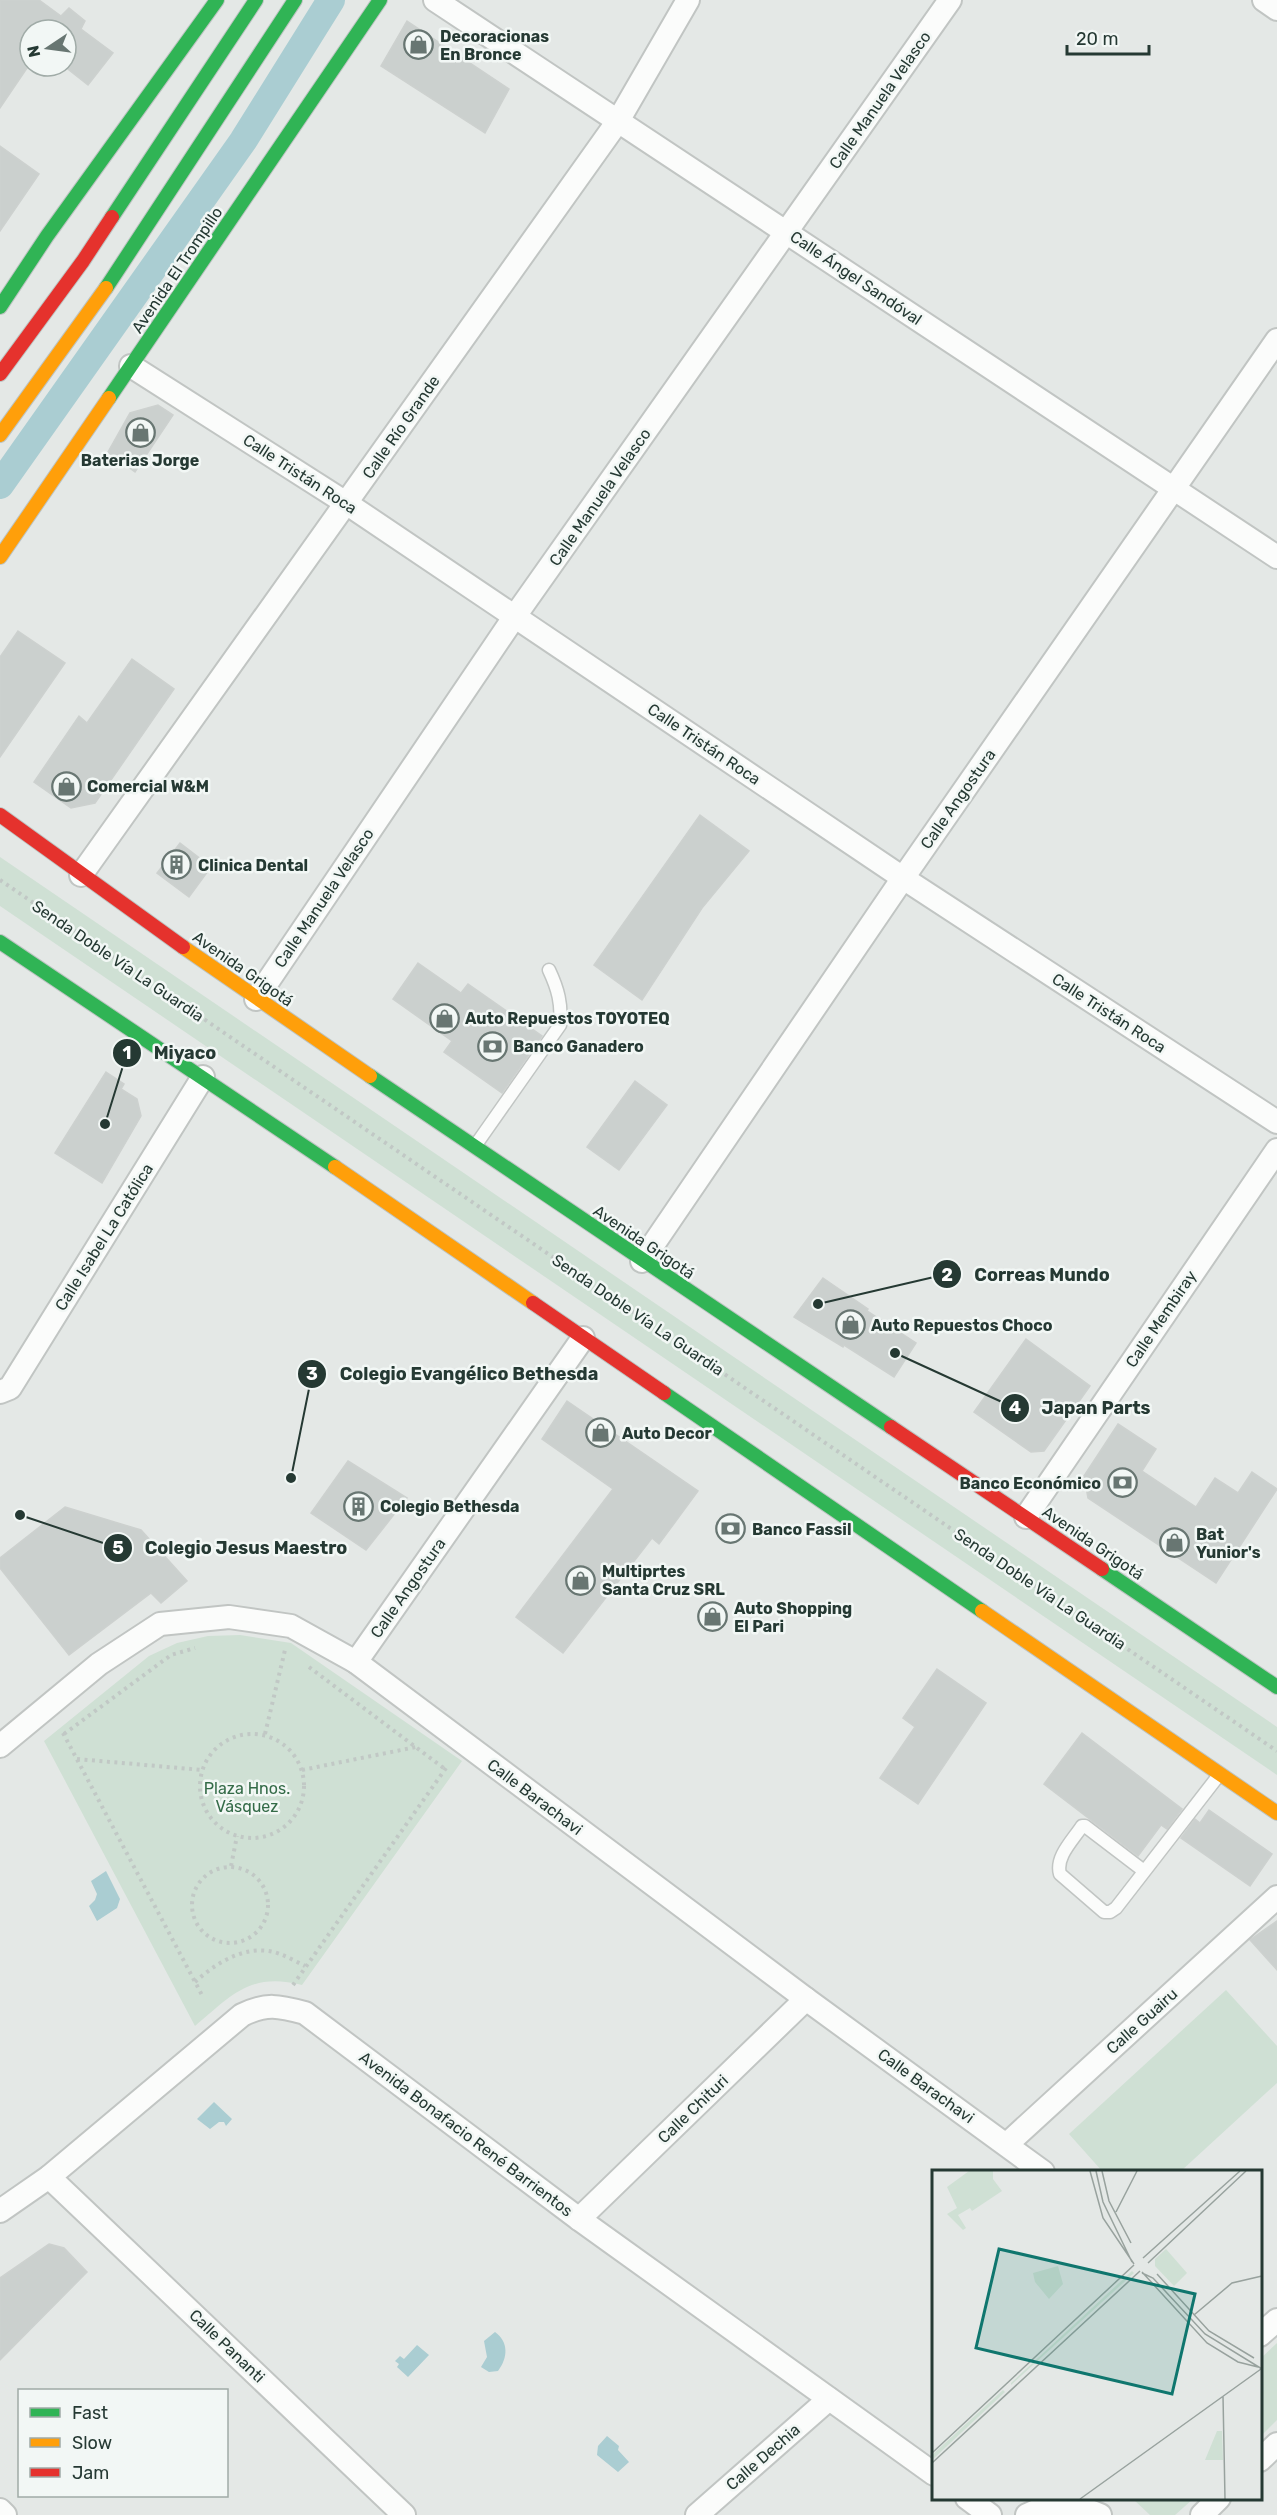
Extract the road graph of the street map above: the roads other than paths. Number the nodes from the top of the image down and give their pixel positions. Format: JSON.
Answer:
{"nodes":[{"id":1,"x":217,"y":0,"type":"edge"},
{"id":2,"x":295,"y":0,"type":"edge"},
{"id":3,"x":381,"y":0,"type":"edge"},
{"id":4,"x":435,"y":0,"type":"edge"},
{"id":5,"x":688,"y":0,"type":"edge"},
{"id":6,"x":950,"y":0,"type":"edge"},
{"id":7,"x":1264,"y":0,"type":"edge"},
{"id":8,"x":254,"y":4,"type":"edge"},
{"id":9,"x":1277,"y":9,"type":"edge"},
{"id":10,"x":167,"y":69,"type":"junction"},
{"id":11,"x":618,"y":121,"type":"junction"},
{"id":12,"x":787,"y":233,"type":"junction"},
{"id":13,"x":1,"y":301,"type":"edge"},
{"id":14,"x":1277,"y":340,"type":"edge"},
{"id":15,"x":131,"y":366,"type":"junction"},
{"id":16,"x":0,"y":374,"type":"edge"},
{"id":17,"x":0,"y":435,"type":"edge"},
{"id":18,"x":1173,"y":488,"type":"junction"},
{"id":19,"x":346,"y":503,"type":"junction"},
{"id":20,"x":0,"y":556,"type":"edge"},
{"id":21,"x":1277,"y":557,"type":"edge"},
{"id":22,"x":515,"y":616,"type":"junction"},
{"id":23,"x":0,"y":815,"type":"edge"},
{"id":24,"x":81,"y":875,"type":"junction"},
{"id":25,"x":903,"y":878,"type":"junction"},
{"id":26,"x":0,"y":942,"type":"edge"},
{"id":27,"x":549,"y":970,"type":"dead end"},
{"id":28,"x":256,"y":999,"type":"junction"},
{"id":29,"x":203,"y":1077,"type":"junction"},
{"id":30,"x":1277,"y":1122,"type":"edge"},
{"id":31,"x":475,"y":1148,"type":"junction"},
{"id":32,"x":1277,"y":1150,"type":"edge"},
{"id":33,"x":642,"y":1261,"type":"junction"},
{"id":34,"x":583,"y":1338,"type":"junction"},
{"id":35,"x":0,"y":1392,"type":"edge"},
{"id":36,"x":1026,"y":1518,"type":"junction"},
{"id":37,"x":356,"y":1662,"type":"junction"},
{"id":38,"x":1277,"y":1687,"type":"edge"},
{"id":39,"x":0,"y":1746,"type":"edge"},
{"id":40,"x":1220,"y":1774,"type":"junction"},
{"id":41,"x":1277,"y":1813,"type":"edge"},
{"id":42,"x":1144,"y":1871,"type":"junction"},
{"id":43,"x":1277,"y":1897,"type":"edge"},
{"id":44,"x":806,"y":1999,"type":"junction"},
{"id":45,"x":1006,"y":2144,"type":"junction"},
{"id":46,"x":1040,"y":2170,"type":"edge"},
{"id":47,"x":49,"y":2177,"type":"junction"},
{"id":48,"x":0,"y":2211,"type":"edge"},
{"id":49,"x":579,"y":2219,"type":"junction"},
{"id":50,"x":1277,"y":2320,"type":"edge"},
{"id":51,"x":1262,"y":2333,"type":"edge"},
{"id":52,"x":829,"y":2399,"type":"junction"},
{"id":53,"x":1277,"y":2444,"type":"edge"},
{"id":54,"x":1262,"y":2458,"type":"edge"},
{"id":55,"x":932,"y":2473,"type":"edge"},
{"id":56,"x":969,"y":2500,"type":"edge"},
{"id":57,"x":1218,"y":2500,"type":"edge"},
{"id":58,"x":1067,"y":2502,"type":"edge"},
{"id":59,"x":0,"y":2510,"type":"edge"},
{"id":60,"x":5,"y":2515,"type":"edge"},
{"id":61,"x":404,"y":2515,"type":"edge"},
{"id":62,"x":697,"y":2515,"type":"edge"},
{"id":63,"x":990,"y":2515,"type":"edge"},
{"id":64,"x":1027,"y":2515,"type":"edge"},
{"id":65,"x":1100,"y":2515,"type":"edge"},
{"id":66,"x":1202,"y":2515,"type":"edge"}],
"edges":[{"from":1,"to":10,"type":"main road"},
{"from":2,"to":17,"type":"main road"},
{"from":3,"to":15,"type":"main road","name":"Avenida El Trompillo"},
{"from":4,"to":11,"type":"street","name":"Calle Ángel Sandóval"},
{"from":5,"to":11,"type":"street","name":"Calle Río Grande"},
{"from":6,"to":12,"type":"street","name":"Calle Manuela Velasco"},
{"from":7,"to":9,"type":"street"},
{"from":8,"to":10,"type":"main road"},
{"from":8,"to":16,"type":"main road"},
{"from":10,"to":13,"type":"main road"},
{"from":11,"to":12,"type":"street","name":"Calle Ángel Sandóval"},
{"from":11,"to":19,"type":"street","name":"Calle Río Grande"},
{"from":12,"to":18,"type":"street","name":"Calle Ángel Sandóval"},
{"from":12,"to":22,"type":"street","name":"Calle Manuela Velasco"},
{"from":14,"to":18,"type":"street","name":"Calle Angostura"},
{"from":15,"to":19,"type":"street","name":"Calle Tristán Roca"},
{"from":15,"to":20,"type":"main road","name":"Avenida El Trompillo"},
{"from":18,"to":21,"type":"street","name":"Calle Ángel Sandóval"},
{"from":18,"to":25,"type":"street","name":"Calle Angostura"},
{"from":19,"to":22,"type":"street","name":"Calle Tristán Roca"},
{"from":19,"to":24,"type":"street","name":"Calle Río Grande"},
{"from":22,"to":25,"type":"street","name":"Calle Tristán Roca"},
{"from":22,"to":28,"type":"street","name":"Calle Manuela Velasco"},
{"from":23,"to":24,"type":"main road","name":"Avenida Grigotá"},
{"from":24,"to":28,"type":"main road","name":"Avenida Grigotá"},
{"from":25,"to":30,"type":"street","name":"Calle Tristán Roca"},
{"from":25,"to":33,"type":"street","name":"Calle Angostura"},
{"from":26,"to":29,"type":"main road"},
{"from":27,"to":31,"type":"lane"},
{"from":28,"to":31,"type":"main road","name":"Avenida Grigotá"},
{"from":29,"to":34,"type":"main road"},
{"from":29,"to":35,"type":"street","name":"Calle Isabel La Católica"},
{"from":31,"to":33,"type":"main road","name":"Avenida Grigotá"},
{"from":32,"to":36,"type":"street","name":"Calle Membiray"},
{"from":33,"to":36,"type":"main road","name":"Avenida Grigotá"},
{"from":34,"to":37,"type":"street","name":"Calle Angostura"},
{"from":34,"to":40,"type":"main road"},
{"from":36,"to":38,"type":"main road","name":"Avenida Grigotá"},
{"from":37,"to":39,"type":"street","name":"Calle Barachavi"},
{"from":37,"to":44,"type":"street","name":"Calle Barachavi"},
{"from":40,"to":41,"type":"main road"},
{"from":40,"to":42,"type":"lane"},
{"from":42,"to":42,"type":"lane"},
{"from":43,"to":45,"type":"street","name":"Calle Guairu"},
{"from":44,"to":45,"type":"street","name":"Calle Barachavi"},
{"from":44,"to":49,"type":"street","name":"Calle Chituri"},
{"from":45,"to":46,"type":"street","name":"Calle Barachavi"},
{"from":47,"to":48,"type":"street","name":"Avenida Bonafacio René Barrientos"},
{"from":47,"to":49,"type":"street","name":"Avenida Bonafacio René Barrientos"},
{"from":47,"to":61,"type":"street","name":"Calle Pananti"},
{"from":49,"to":52,"type":"street","name":"Avenida Bonafacio René Barrientos"},
{"from":50,"to":51,"type":"street"},
{"from":52,"to":55,"type":"street","name":"Avenida Bonafacio René Barrientos"},
{"from":52,"to":62,"type":"street","name":"Calle Dechia"},
{"from":53,"to":54,"type":"street"},
{"from":56,"to":63,"type":"street"},
{"from":57,"to":66,"type":"street"},
{"from":58,"to":64,"type":"street"},
{"from":58,"to":65,"type":"street"},
{"from":59,"to":60,"type":"street"}]}
